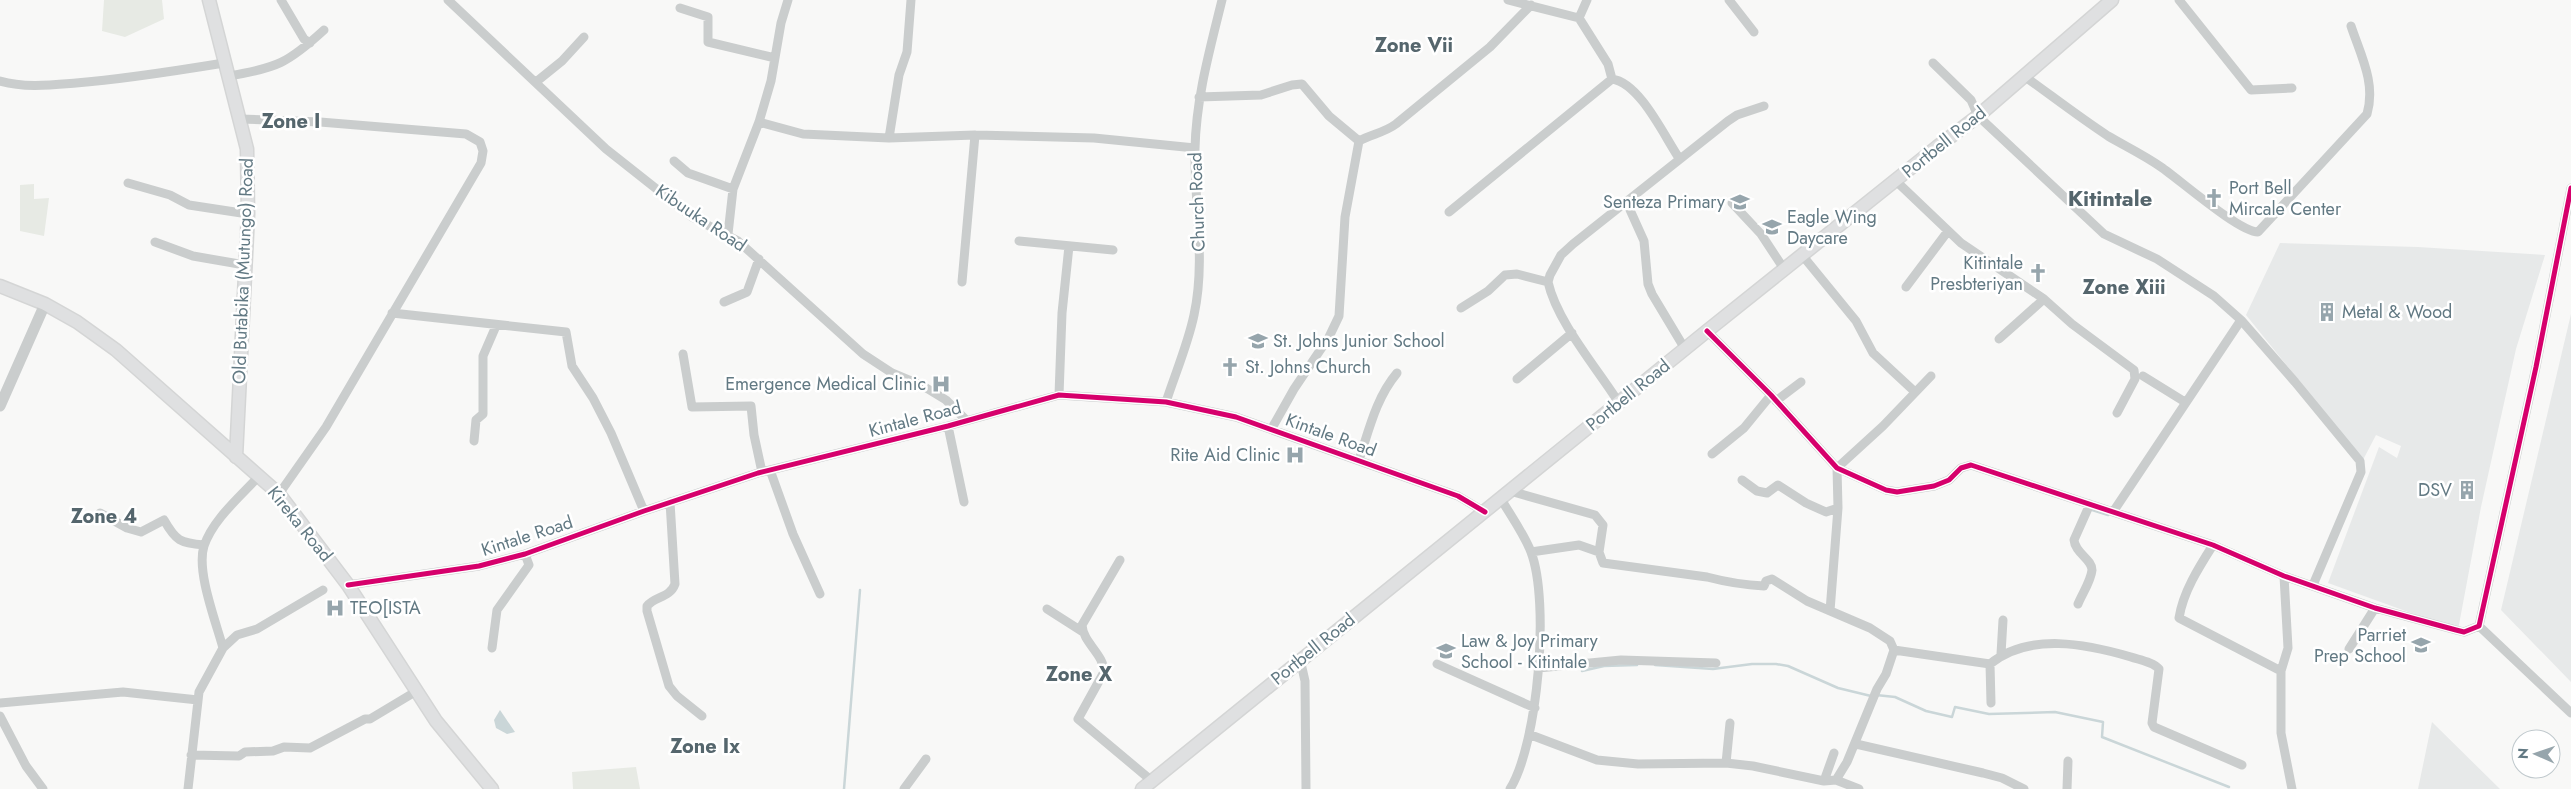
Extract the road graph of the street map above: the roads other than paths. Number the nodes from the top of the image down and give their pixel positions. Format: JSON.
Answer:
{"nodes":[{"id":1,"x":209,"y":0,"type":"edge"},
{"id":2,"x":281,"y":0,"type":"edge"},
{"id":3,"x":788,"y":0,"type":"edge"},
{"id":4,"x":911,"y":0,"type":"edge"},
{"id":5,"x":1222,"y":0,"type":"edge"},
{"id":6,"x":1508,"y":0,"type":"edge"},
{"id":7,"x":1587,"y":0,"type":"edge"},
{"id":8,"x":1729,"y":0,"type":"edge"},
{"id":9,"x":2112,"y":0,"type":"edge"},
{"id":10,"x":2178,"y":0,"type":"edge"},
{"id":11,"x":450,"y":1,"type":"edge"},
{"id":12,"x":1531,"y":5,"type":"junction"},
{"id":13,"x":680,"y":8,"type":"dead end"},
{"id":14,"x":1579,"y":18,"type":"junction"},
{"id":15,"x":2351,"y":26,"type":"dead end"},
{"id":16,"x":324,"y":30,"type":"dead end"},
{"id":17,"x":1754,"y":32,"type":"dead end"},
{"id":18,"x":584,"y":37,"type":"dead end"},
{"id":19,"x":310,"y":43,"type":"junction"},
{"id":20,"x":775,"y":58,"type":"junction"},
{"id":21,"x":224,"y":63,"type":"junction"},
{"id":22,"x":1933,"y":64,"type":"dead end"},
{"id":23,"x":229,"y":76,"type":"junction"},
{"id":24,"x":2024,"y":76,"type":"junction"},
{"id":25,"x":1612,"y":79,"type":"junction"},
{"id":26,"x":0,"y":81,"type":"edge"},
{"id":27,"x":536,"y":82,"type":"junction"},
{"id":28,"x":2292,"y":88,"type":"dead end"},
{"id":29,"x":1199,"y":97,"type":"junction"},
{"id":30,"x":1764,"y":106,"type":"dead end"},
{"id":31,"x":1978,"y":116,"type":"junction"},
{"id":32,"x":240,"y":119,"type":"junction"},
{"id":33,"x":759,"y":122,"type":"junction"},
{"id":34,"x":975,"y":135,"type":"junction"},
{"id":35,"x":889,"y":138,"type":"junction"},
{"id":36,"x":1358,"y":141,"type":"junction"},
{"id":37,"x":1195,"y":148,"type":"junction"},
{"id":38,"x":1679,"y":158,"type":"junction"},
{"id":39,"x":674,"y":161,"type":"dead end"},
{"id":40,"x":1896,"y":181,"type":"junction"},
{"id":41,"x":128,"y":183,"type":"dead end"},
{"id":42,"x":2571,"y":188,"type":"edge"},
{"id":43,"x":733,"y":189,"type":"junction"},
{"id":44,"x":1626,"y":201,"type":"junction"},
{"id":45,"x":1732,"y":203,"type":"dead end"},
{"id":46,"x":1449,"y":212,"type":"dead end"},
{"id":47,"x":248,"y":214,"type":"junction"},
{"id":48,"x":1948,"y":230,"type":"junction"},
{"id":49,"x":728,"y":234,"type":"junction"},
{"id":50,"x":1019,"y":241,"type":"dead end"},
{"id":51,"x":155,"y":242,"type":"dead end"},
{"id":52,"x":1069,"y":246,"type":"junction"},
{"id":53,"x":1113,"y":250,"type":"dead end"},
{"id":54,"x":1802,"y":255,"type":"junction"},
{"id":55,"x":759,"y":259,"type":"junction"},
{"id":56,"x":245,"y":265,"type":"junction"},
{"id":57,"x":1784,"y":269,"type":"junction"},
{"id":58,"x":962,"y":282,"type":"dead end"},
{"id":59,"x":1548,"y":282,"type":"junction"},
{"id":60,"x":0,"y":286,"type":"edge"},
{"id":61,"x":1906,"y":287,"type":"dead end"},
{"id":62,"x":2044,"y":298,"type":"junction"},
{"id":63,"x":724,"y":302,"type":"dead end"},
{"id":64,"x":44,"y":304,"type":"junction"},
{"id":65,"x":1462,"y":308,"type":"dead end"},
{"id":66,"x":392,"y":313,"type":"junction"},
{"id":67,"x":2241,"y":320,"type":"junction"},
{"id":68,"x":496,"y":326,"type":"junction"},
{"id":69,"x":1707,"y":331,"type":"junction"},
{"id":70,"x":1572,"y":333,"type":"junction"},
{"id":71,"x":1999,"y":340,"type":"dead end"},
{"id":72,"x":1685,"y":349,"type":"junction"},
{"id":73,"x":683,"y":354,"type":"dead end"},
{"id":74,"x":1397,"y":373,"type":"dead end"},
{"id":75,"x":1931,"y":376,"type":"dead end"},
{"id":76,"x":2143,"y":376,"type":"dead end"},
{"id":77,"x":1517,"y":379,"type":"dead end"},
{"id":78,"x":1801,"y":382,"type":"dead end"},
{"id":79,"x":1914,"y":392,"type":"junction"},
{"id":80,"x":1059,"y":395,"type":"junction"},
{"id":81,"x":1774,"y":398,"type":"junction"},
{"id":82,"x":1166,"y":402,"type":"junction"},
{"id":83,"x":2186,"y":402,"type":"junction"},
{"id":84,"x":1619,"y":403,"type":"junction"},
{"id":85,"x":0,"y":406,"type":"edge"},
{"id":86,"x":2117,"y":413,"type":"dead end"},
{"id":87,"x":966,"y":420,"type":"junction"},
{"id":88,"x":948,"y":426,"type":"junction"},
{"id":89,"x":1272,"y":428,"type":"junction"},
{"id":90,"x":474,"y":441,"type":"dead end"},
{"id":91,"x":1712,"y":454,"type":"dead end"},
{"id":92,"x":236,"y":457,"type":"junction"},
{"id":93,"x":1359,"y":460,"type":"junction"},
{"id":94,"x":1837,"y":468,"type":"junction"},
{"id":95,"x":766,"y":471,"type":"junction"},
{"id":96,"x":259,"y":476,"type":"junction"},
{"id":97,"x":1742,"y":480,"type":"dead end"},
{"id":98,"x":279,"y":494,"type":"junction"},
{"id":99,"x":1506,"y":495,"type":"junction"},
{"id":100,"x":670,"y":502,"type":"junction"},
{"id":101,"x":964,"y":502,"type":"dead end"},
{"id":102,"x":2090,"y":504,"type":"junction"},
{"id":103,"x":1838,"y":508,"type":"junction"},
{"id":104,"x":644,"y":510,"type":"junction"},
{"id":105,"x":1485,"y":512,"type":"junction"},
{"id":106,"x":2113,"y":512,"type":"junction"},
{"id":107,"x":100,"y":513,"type":"dead end"},
{"id":108,"x":2213,"y":545,"type":"junction"},
{"id":109,"x":204,"y":546,"type":"junction"},
{"id":110,"x":1532,"y":552,"type":"junction"},
{"id":111,"x":1599,"y":552,"type":"junction"},
{"id":112,"x":526,"y":554,"type":"junction"},
{"id":113,"x":1120,"y":560,"type":"dead end"},
{"id":114,"x":2284,"y":576,"type":"junction"},
{"id":115,"x":348,"y":585,"type":"junction"},
{"id":116,"x":2313,"y":585,"type":"junction"},
{"id":117,"x":323,"y":590,"type":"dead end"},
{"id":118,"x":820,"y":594,"type":"dead end"},
{"id":119,"x":2078,"y":604,"type":"dead end"},
{"id":120,"x":2374,"y":608,"type":"junction"},
{"id":121,"x":1047,"y":609,"type":"dead end"},
{"id":122,"x":1830,"y":611,"type":"junction"},
{"id":123,"x":2002,"y":620,"type":"dead end"},
{"id":124,"x":2479,"y":626,"type":"junction"},
{"id":125,"x":1083,"y":632,"type":"junction"},
{"id":126,"x":223,"y":648,"type":"junction"},
{"id":127,"x":492,"y":648,"type":"dead end"},
{"id":128,"x":2349,"y":649,"type":"dead end"},
{"id":129,"x":1894,"y":650,"type":"junction"},
{"id":130,"x":2002,"y":654,"type":"junction"},
{"id":131,"x":1300,"y":660,"type":"junction"},
{"id":132,"x":1716,"y":663,"type":"dead end"},
{"id":133,"x":1437,"y":664,"type":"dead end"},
{"id":134,"x":1990,"y":664,"type":"junction"},
{"id":135,"x":1538,"y":668,"type":"junction"},
{"id":136,"x":2281,"y":671,"type":"junction"},
{"id":137,"x":416,"y":692,"type":"junction"},
{"id":138,"x":198,"y":700,"type":"junction"},
{"id":139,"x":0,"y":703,"type":"edge"},
{"id":140,"x":1991,"y":703,"type":"dead end"},
{"id":141,"x":1534,"y":708,"type":"junction"},
{"id":142,"x":2571,"y":713,"type":"edge"},
{"id":143,"x":0,"y":716,"type":"edge"},
{"id":144,"x":702,"y":716,"type":"dead end"},
{"id":145,"x":1730,"y":723,"type":"dead end"},
{"id":146,"x":1530,"y":735,"type":"junction"},
{"id":147,"x":1856,"y":744,"type":"junction"},
{"id":148,"x":1834,"y":753,"type":"dead end"},
{"id":149,"x":191,"y":755,"type":"junction"},
{"id":150,"x":926,"y":759,"type":"dead end"},
{"id":151,"x":2068,"y":761,"type":"dead end"},
{"id":152,"x":1726,"y":763,"type":"junction"},
{"id":153,"x":2242,"y":766,"type":"dead end"},
{"id":154,"x":1836,"y":780,"type":"junction"},
{"id":155,"x":1824,"y":781,"type":"junction"},
{"id":156,"x":1147,"y":785,"type":"edge"},
{"id":157,"x":2021,"y":788,"type":"edge"},
{"id":158,"x":43,"y":789,"type":"edge"},
{"id":159,"x":188,"y":789,"type":"edge"},
{"id":160,"x":492,"y":789,"type":"edge"},
{"id":161,"x":904,"y":789,"type":"edge"},
{"id":162,"x":1306,"y":789,"type":"edge"},
{"id":163,"x":1510,"y":789,"type":"edge"},
{"id":164,"x":1859,"y":789,"type":"edge"},
{"id":165,"x":2067,"y":789,"type":"edge"},
{"id":166,"x":2292,"y":789,"type":"edge"}],
"edges":[{"from":1,"to":21,"type":"main road","name":"Old Butabika (Mutungo) Road"},
{"from":2,"to":19,"type":"street"},
{"from":3,"to":20,"type":"street"},
{"from":4,"to":35,"type":"street"},
{"from":5,"to":29,"type":"street","name":"Church Road"},
{"from":6,"to":12,"type":"street"},
{"from":7,"to":14,"type":"street"},
{"from":8,"to":17,"type":"street"},
{"from":9,"to":24,"type":"main road","name":"Portbell Road"},
{"from":10,"to":28,"type":"street"},
{"from":11,"to":27,"type":"street","name":"Kibuuka Road"},
{"from":12,"to":14,"type":"street"},
{"from":12,"to":36,"type":"street"},
{"from":13,"to":20,"type":"street"},
{"from":14,"to":25,"type":"street"},
{"from":15,"to":24,"type":"street"},
{"from":16,"to":19,"type":"street"},
{"from":18,"to":27,"type":"street"},
{"from":19,"to":23,"type":"street"},
{"from":20,"to":33,"type":"street"},
{"from":21,"to":23,"type":"main road","name":"Old Butabika (Mutungo) Road"},
{"from":21,"to":26,"type":"street"},
{"from":22,"to":31,"type":"street"},
{"from":23,"to":32,"type":"main road","name":"Old Butabika (Mutungo) Road"},
{"from":24,"to":31,"type":"main road","name":"Portbell Road"},
{"from":25,"to":38,"type":"street"},
{"from":25,"to":46,"type":"street"},
{"from":27,"to":49,"type":"street","name":"Kibuuka Road"},
{"from":29,"to":36,"type":"street"},
{"from":29,"to":37,"type":"street","name":"Church Road"},
{"from":30,"to":38,"type":"street"},
{"from":31,"to":40,"type":"main road","name":"Portbell Road"},
{"from":31,"to":67,"type":"street"},
{"from":32,"to":47,"type":"main road","name":"Old Butabika (Mutungo) Road"},
{"from":32,"to":66,"type":"street"},
{"from":33,"to":35,"type":"street"},
{"from":33,"to":43,"type":"street"},
{"from":34,"to":35,"type":"street"},
{"from":34,"to":37,"type":"street"},
{"from":34,"to":58,"type":"street"},
{"from":36,"to":89,"type":"street"},
{"from":37,"to":82,"type":"street","name":"Church Road"},
{"from":38,"to":44,"type":"street"},
{"from":39,"to":43,"type":"street"},
{"from":40,"to":48,"type":"street"},
{"from":40,"to":54,"type":"main road","name":"Portbell Road"},
{"from":41,"to":47,"type":"street"},
{"from":42,"to":124,"type":"street"},
{"from":43,"to":49,"type":"street"},
{"from":44,"to":59,"type":"street"},
{"from":44,"to":72,"type":"street"},
{"from":45,"to":57,"type":"street"},
{"from":47,"to":56,"type":"main road","name":"Old Butabika (Mutungo) Road"},
{"from":48,"to":61,"type":"street"},
{"from":48,"to":62,"type":"street"},
{"from":49,"to":55,"type":"street","name":"Kibuuka Road"},
{"from":50,"to":52,"type":"street"},
{"from":51,"to":56,"type":"street"},
{"from":52,"to":53,"type":"street"},
{"from":52,"to":80,"type":"street"},
{"from":54,"to":57,"type":"main road","name":"Portbell Road"},
{"from":54,"to":79,"type":"street"},
{"from":55,"to":63,"type":"street"},
{"from":55,"to":87,"type":"street","name":"Kibuuka Road"},
{"from":56,"to":92,"type":"main road","name":"Old Butabika (Mutungo) Road"},
{"from":57,"to":69,"type":"main road","name":"Portbell Road"},
{"from":59,"to":65,"type":"street"},
{"from":59,"to":70,"type":"street"},
{"from":60,"to":64,"type":"main road","name":"Kireka Road"},
{"from":62,"to":71,"type":"street"},
{"from":62,"to":86,"type":"street"},
{"from":64,"to":85,"type":"street"},
{"from":64,"to":92,"type":"main road","name":"Kireka Road"},
{"from":66,"to":68,"type":"street"},
{"from":66,"to":98,"type":"street"},
{"from":67,"to":83,"type":"street"},
{"from":67,"to":116,"type":"street"},
{"from":68,"to":90,"type":"street"},
{"from":68,"to":104,"type":"street"},
{"from":69,"to":72,"type":"main road","name":"Portbell Road"},
{"from":69,"to":81,"type":"street"},
{"from":70,"to":77,"type":"street"},
{"from":70,"to":84,"type":"street"},
{"from":72,"to":84,"type":"main road","name":"Portbell Road"},
{"from":73,"to":95,"type":"street"},
{"from":74,"to":93,"type":"street"},
{"from":75,"to":79,"type":"street"},
{"from":76,"to":83,"type":"street"},
{"from":78,"to":81,"type":"street"},
{"from":79,"to":94,"type":"street"},
{"from":80,"to":82,"type":"street","name":"Kintale Road"},
{"from":80,"to":87,"type":"street","name":"Kintale Road"},
{"from":81,"to":91,"type":"street"},
{"from":81,"to":94,"type":"street"},
{"from":82,"to":89,"type":"street","name":"Kintale Road"},
{"from":83,"to":106,"type":"street"},
{"from":84,"to":99,"type":"main road","name":"Portbell Road"},
{"from":87,"to":88,"type":"street","name":"Kintale Road"},
{"from":88,"to":95,"type":"street","name":"Kintale Road"},
{"from":88,"to":101,"type":"street"},
{"from":89,"to":93,"type":"street","name":"Kintale Road"},
{"from":92,"to":96,"type":"main road","name":"Kireka Road"},
{"from":93,"to":105,"type":"street","name":"Kintale Road"},
{"from":94,"to":102,"type":"street"},
{"from":94,"to":103,"type":"street"},
{"from":95,"to":100,"type":"street","name":"Kintale Road"},
{"from":95,"to":118,"type":"street"},
{"from":96,"to":98,"type":"main road","name":"Kireka Road"},
{"from":96,"to":109,"type":"street"},
{"from":97,"to":103,"type":"street"},
{"from":98,"to":115,"type":"main road","name":"Kireka Road"},
{"from":99,"to":105,"type":"main road","name":"Portbell Road"},
{"from":99,"to":110,"type":"street"},
{"from":99,"to":111,"type":"street"},
{"from":100,"to":104,"type":"street","name":"Kintale Road"},
{"from":100,"to":144,"type":"street"},
{"from":102,"to":106,"type":"street"},
{"from":102,"to":119,"type":"street"},
{"from":103,"to":122,"type":"street"},
{"from":104,"to":112,"type":"street","name":"Kintale Road"},
{"from":105,"to":131,"type":"main road","name":"Portbell Road"},
{"from":106,"to":108,"type":"street"},
{"from":107,"to":109,"type":"street"},
{"from":108,"to":114,"type":"street"},
{"from":108,"to":136,"type":"street"},
{"from":109,"to":126,"type":"street"},
{"from":110,"to":111,"type":"street"},
{"from":110,"to":135,"type":"street"},
{"from":111,"to":122,"type":"street"},
{"from":112,"to":115,"type":"street","name":"Kintale Road"},
{"from":112,"to":127,"type":"street"},
{"from":113,"to":125,"type":"street"},
{"from":114,"to":116,"type":"street"},
{"from":114,"to":136,"type":"street"},
{"from":115,"to":137,"type":"main road","name":"Kireka Road"},
{"from":116,"to":120,"type":"street"},
{"from":117,"to":126,"type":"street"},
{"from":120,"to":124,"type":"street"},
{"from":120,"to":128,"type":"street"},
{"from":121,"to":125,"type":"street"},
{"from":122,"to":129,"type":"street"},
{"from":123,"to":130,"type":"street"},
{"from":124,"to":142,"type":"street"},
{"from":125,"to":156,"type":"street"},
{"from":126,"to":138,"type":"street"},
{"from":129,"to":134,"type":"street"},
{"from":129,"to":147,"type":"street"},
{"from":130,"to":134,"type":"street"},
{"from":130,"to":153,"type":"street"},
{"from":131,"to":156,"type":"main road","name":"Portbell Road"},
{"from":131,"to":162,"type":"street"},
{"from":132,"to":135,"type":"street"},
{"from":133,"to":141,"type":"street"},
{"from":134,"to":140,"type":"street"},
{"from":135,"to":141,"type":"street"},
{"from":136,"to":166,"type":"street"},
{"from":137,"to":149,"type":"street"},
{"from":137,"to":160,"type":"main road","name":"Kireka Road"},
{"from":138,"to":139,"type":"street"},
{"from":138,"to":149,"type":"street"},
{"from":141,"to":146,"type":"street"},
{"from":143,"to":158,"type":"street"},
{"from":145,"to":152,"type":"street"},
{"from":146,"to":152,"type":"street"},
{"from":146,"to":163,"type":"street"},
{"from":147,"to":154,"type":"street"},
{"from":147,"to":157,"type":"street"},
{"from":148,"to":155,"type":"street"},
{"from":149,"to":159,"type":"street"},
{"from":150,"to":161,"type":"street"},
{"from":151,"to":165,"type":"street"},
{"from":152,"to":155,"type":"street"},
{"from":154,"to":155,"type":"street"},
{"from":154,"to":164,"type":"street"}]}
